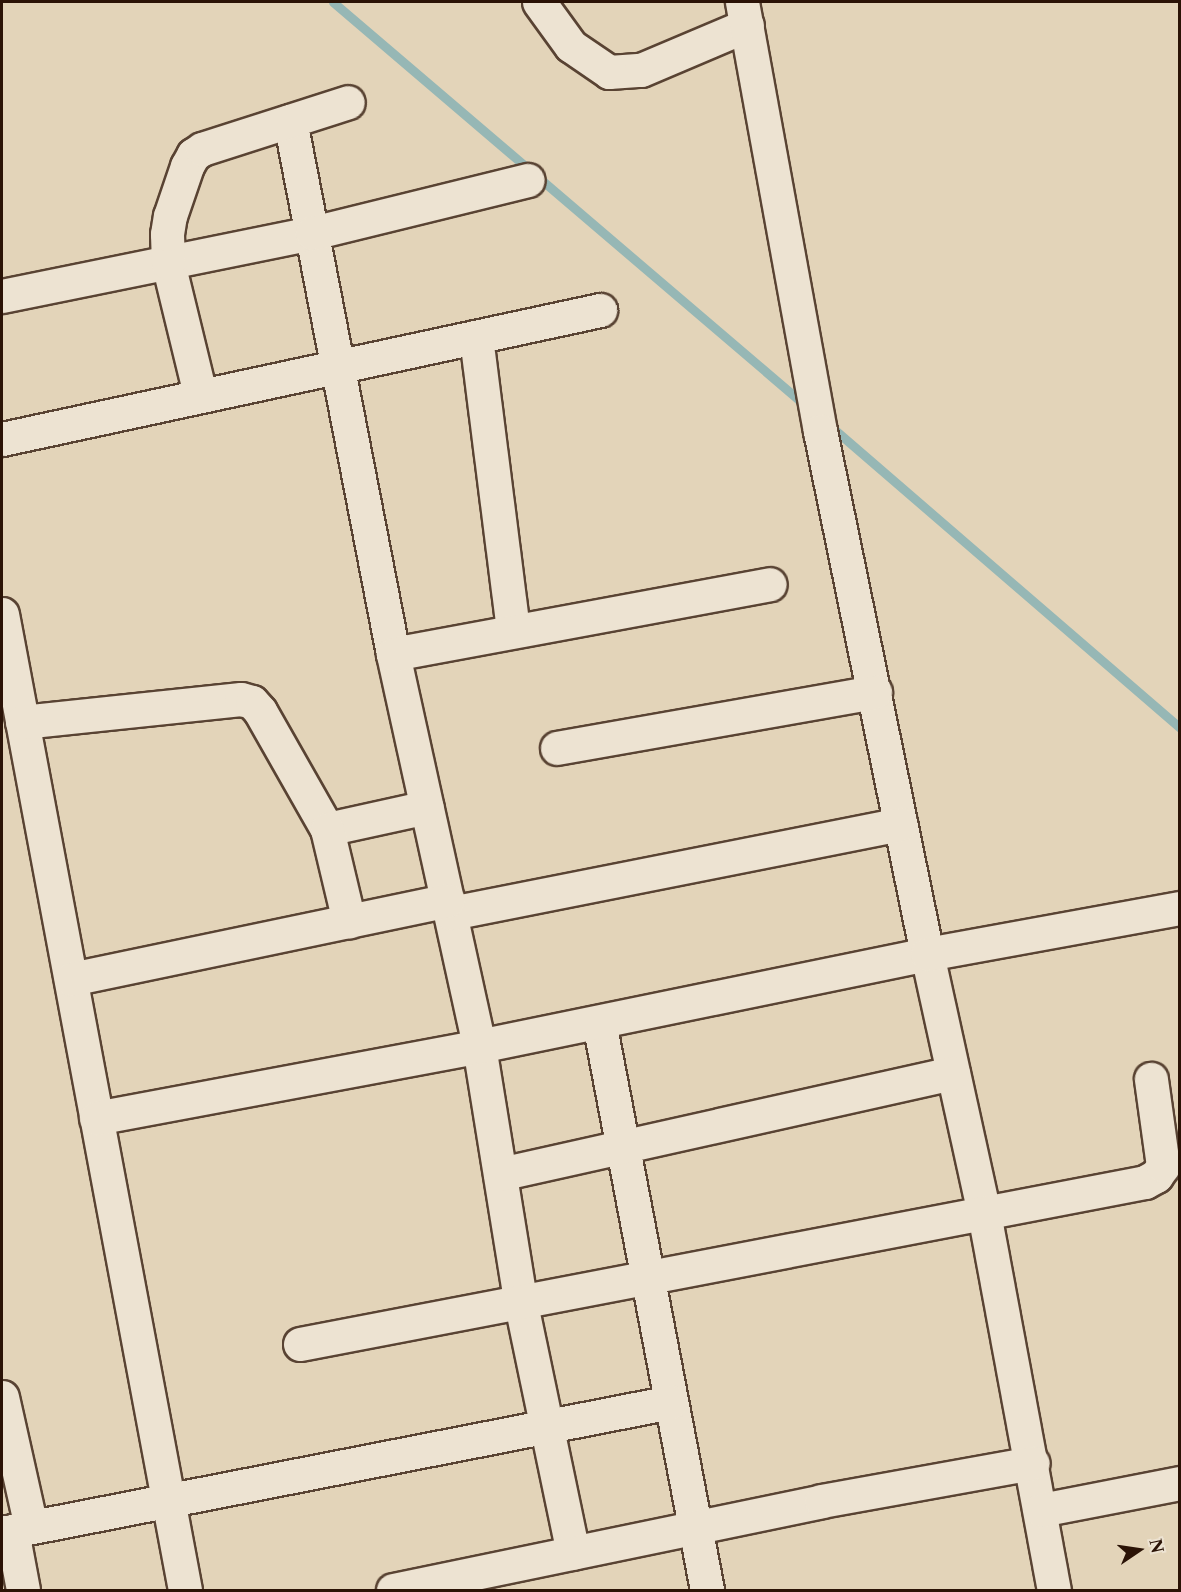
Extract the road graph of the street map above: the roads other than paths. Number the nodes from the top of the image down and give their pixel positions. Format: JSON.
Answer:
{"nodes":[{"id":1,"x":539,"y":2,"type":"edge"},
{"id":2,"x":745,"y":13,"type":"edge"},
{"id":3,"x":348,"y":102,"type":"dead end"},
{"id":4,"x":290,"y":121,"type":"junction"},
{"id":5,"x":528,"y":180,"type":"dead end"},
{"id":6,"x":312,"y":233,"type":"junction"},
{"id":7,"x":168,"y":263,"type":"junction"},
{"id":8,"x":2,"y":296,"type":"edge"},
{"id":9,"x":600,"y":310,"type":"dead end"},
{"id":10,"x":476,"y":337,"type":"junction"},
{"id":11,"x":339,"y":367,"type":"junction"},
{"id":12,"x":200,"y":394,"type":"junction"},
{"id":13,"x":2,"y":439,"type":"edge"},
{"id":14,"x":770,"y":584,"type":"dead end"},
{"id":15,"x":2,"y":614,"type":"edge"},
{"id":16,"x":513,"y":631,"type":"junction"},
{"id":17,"x":393,"y":654,"type":"junction"},
{"id":18,"x":875,"y":692,"type":"junction"},
{"id":19,"x":22,"y":722,"type":"junction"},
{"id":20,"x":557,"y":748,"type":"dead end"},
{"id":21,"x":428,"y":807,"type":"junction"},
{"id":22,"x":900,"y":824,"type":"junction"},
{"id":23,"x":327,"y":829,"type":"junction"},
{"id":24,"x":450,"y":907,"type":"junction"},
{"id":25,"x":1179,"y":908,"type":"edge"},
{"id":26,"x":349,"y":921,"type":"junction"},
{"id":27,"x":927,"y":954,"type":"junction"},
{"id":28,"x":71,"y":979,"type":"junction"},
{"id":29,"x":599,"y":1022,"type":"junction"},
{"id":30,"x":479,"y":1046,"type":"junction"},
{"id":31,"x":953,"y":1073,"type":"junction"},
{"id":32,"x":1151,"y":1079,"type":"dead end"},
{"id":33,"x":96,"y":1118,"type":"junction"},
{"id":34,"x":624,"y":1147,"type":"junction"},
{"id":35,"x":500,"y":1174,"type":"junction"},
{"id":36,"x":984,"y":1213,"type":"junction"},
{"id":37,"x":648,"y":1279,"type":"junction"},
{"id":38,"x":521,"y":1304,"type":"junction"},
{"id":39,"x":300,"y":1344,"type":"dead end"},
{"id":40,"x":2,"y":1397,"type":"edge"},
{"id":41,"x":671,"y":1402,"type":"junction"},
{"id":42,"x":546,"y":1425,"type":"junction"},
{"id":43,"x":1033,"y":1463,"type":"junction"},
{"id":44,"x":1179,"y":1483,"type":"edge"},
{"id":45,"x":169,"y":1502,"type":"junction"},
{"id":46,"x":1041,"y":1510,"type":"junction"},
{"id":47,"x":695,"y":1528,"type":"junction"},
{"id":48,"x":15,"y":1530,"type":"edge"},
{"id":49,"x":573,"y":1553,"type":"junction"},
{"id":50,"x":23,"y":1590,"type":"edge"},
{"id":51,"x":185,"y":1590,"type":"edge"},
{"id":52,"x":393,"y":1590,"type":"edge"},
{"id":53,"x":707,"y":1590,"type":"edge"},
{"id":54,"x":1054,"y":1590,"type":"edge"}],
"edges":[{"from":1,"to":2,"type":"street"},
{"from":2,"to":18,"type":"street"},
{"from":3,"to":4,"type":"street"},
{"from":4,"to":6,"type":"street"},
{"from":4,"to":7,"type":"street"},
{"from":5,"to":6,"type":"street"},
{"from":6,"to":7,"type":"street"},
{"from":6,"to":11,"type":"street"},
{"from":7,"to":8,"type":"street"},
{"from":7,"to":12,"type":"street"},
{"from":9,"to":10,"type":"street"},
{"from":10,"to":11,"type":"street"},
{"from":10,"to":16,"type":"street"},
{"from":11,"to":12,"type":"street"},
{"from":11,"to":17,"type":"street"},
{"from":12,"to":13,"type":"street"},
{"from":14,"to":16,"type":"street"},
{"from":15,"to":19,"type":"street"},
{"from":16,"to":17,"type":"street"},
{"from":17,"to":21,"type":"street"},
{"from":18,"to":20,"type":"street"},
{"from":18,"to":22,"type":"street"},
{"from":19,"to":23,"type":"street"},
{"from":19,"to":28,"type":"street"},
{"from":21,"to":23,"type":"street"},
{"from":21,"to":24,"type":"street"},
{"from":22,"to":24,"type":"street"},
{"from":22,"to":27,"type":"street"},
{"from":23,"to":26,"type":"street"},
{"from":24,"to":26,"type":"street"},
{"from":24,"to":30,"type":"street"},
{"from":25,"to":27,"type":"street"},
{"from":26,"to":28,"type":"street"},
{"from":27,"to":29,"type":"street"},
{"from":27,"to":31,"type":"street"},
{"from":28,"to":33,"type":"street"},
{"from":29,"to":30,"type":"street"},
{"from":29,"to":34,"type":"street"},
{"from":30,"to":33,"type":"street"},
{"from":30,"to":35,"type":"street"},
{"from":31,"to":34,"type":"street"},
{"from":31,"to":36,"type":"street"},
{"from":32,"to":36,"type":"street"},
{"from":33,"to":45,"type":"street"},
{"from":34,"to":35,"type":"street"},
{"from":34,"to":37,"type":"street"},
{"from":35,"to":38,"type":"street"},
{"from":36,"to":37,"type":"street"},
{"from":36,"to":43,"type":"street"},
{"from":37,"to":38,"type":"street"},
{"from":37,"to":41,"type":"street"},
{"from":38,"to":39,"type":"street"},
{"from":38,"to":42,"type":"street"},
{"from":40,"to":48,"type":"street"},
{"from":41,"to":42,"type":"street"},
{"from":41,"to":47,"type":"street"},
{"from":42,"to":45,"type":"street"},
{"from":42,"to":49,"type":"street"},
{"from":43,"to":46,"type":"street"},
{"from":43,"to":47,"type":"street"},
{"from":44,"to":46,"type":"street"},
{"from":45,"to":48,"type":"street"},
{"from":45,"to":51,"type":"street"},
{"from":46,"to":54,"type":"street"},
{"from":47,"to":49,"type":"street"},
{"from":47,"to":53,"type":"street"},
{"from":48,"to":50,"type":"street"},
{"from":49,"to":52,"type":"street"}]}
